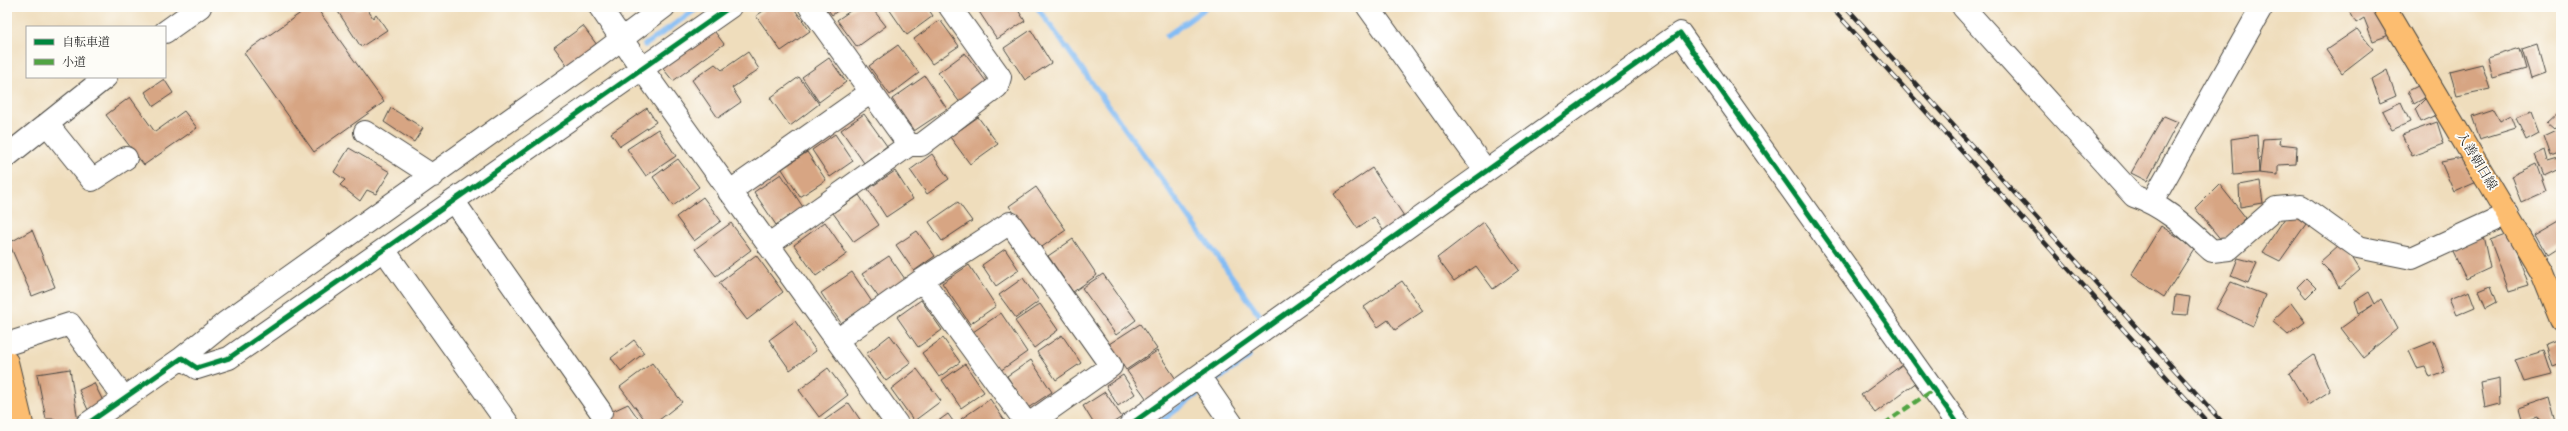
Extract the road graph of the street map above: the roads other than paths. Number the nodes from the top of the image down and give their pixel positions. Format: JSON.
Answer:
{"nodes":[{"id":1,"x":600,"y":7,"type":"edge"},
{"id":2,"x":664,"y":7,"type":"edge"},
{"id":3,"x":730,"y":7,"type":"edge"},
{"id":4,"x":810,"y":7,"type":"edge"},
{"id":5,"x":950,"y":7,"type":"edge"},
{"id":6,"x":1368,"y":7,"type":"edge"},
{"id":7,"x":1963,"y":7,"type":"edge"},
{"id":8,"x":2262,"y":7,"type":"edge"},
{"id":9,"x":2384,"y":7,"type":"edge"},
{"id":10,"x":192,"y":9,"type":"edge"},
{"id":11,"x":166,"y":31,"type":"edge"},
{"id":12,"x":621,"y":39,"type":"junction"},
{"id":13,"x":642,"y":69,"type":"junction"},
{"id":14,"x":105,"y":78,"type":"edge"},
{"id":15,"x":871,"y":92,"type":"junction"},
{"id":16,"x":47,"y":124,"type":"junction"},
{"id":17,"x":365,"y":132,"type":"dead end"},
{"id":18,"x":909,"y":145,"type":"junction"},
{"id":19,"x":7,"y":156,"type":"edge"},
{"id":20,"x":126,"y":158,"type":"dead end"},
{"id":21,"x":1486,"y":171,"type":"junction"},
{"id":22,"x":433,"y":176,"type":"junction"},
{"id":23,"x":729,"y":192,"type":"junction"},
{"id":24,"x":454,"y":202,"type":"junction"},
{"id":25,"x":2152,"y":202,"type":"junction"},
{"id":26,"x":2508,"y":214,"type":"junction"},
{"id":27,"x":768,"y":246,"type":"junction"},
{"id":28,"x":384,"y":250,"type":"junction"},
{"id":29,"x":922,"y":280,"type":"junction"},
{"id":30,"x":2561,"y":320,"type":"edge"},
{"id":31,"x":837,"y":340,"type":"junction"},
{"id":32,"x":7,"y":344,"type":"edge"},
{"id":33,"x":182,"y":358,"type":"junction"},
{"id":34,"x":7,"y":362,"type":"edge"},
{"id":35,"x":1199,"y":376,"type":"junction"},
{"id":36,"x":124,"y":398,"type":"junction"},
{"id":37,"x":602,"y":412,"type":"dead end"},
{"id":38,"x":22,"y":424,"type":"edge"},
{"id":39,"x":87,"y":424,"type":"edge"},
{"id":40,"x":508,"y":424,"type":"edge"},
{"id":41,"x":897,"y":424,"type":"edge"},
{"id":42,"x":1028,"y":424,"type":"edge"},
{"id":43,"x":1132,"y":424,"type":"edge"},
{"id":44,"x":1232,"y":424,"type":"edge"},
{"id":45,"x":1958,"y":424,"type":"edge"}],
"edges":[{"from":1,"to":12,"type":"street"},
{"from":2,"to":12,"type":"street"},
{"from":3,"to":13,"type":"street"},
{"from":4,"to":15,"type":"street"},
{"from":5,"to":18,"type":"street"},
{"from":6,"to":21,"type":"street"},
{"from":7,"to":25,"type":"street"},
{"from":8,"to":25,"type":"street"},
{"from":9,"to":26,"type":"main road","name":"入善朝日線"},
{"from":10,"to":11,"type":"street"},
{"from":12,"to":13,"type":"street"},
{"from":12,"to":22,"type":"street"},
{"from":13,"to":23,"type":"street"},
{"from":13,"to":24,"type":"street"},
{"from":14,"to":16,"type":"street"},
{"from":15,"to":18,"type":"street"},
{"from":15,"to":23,"type":"street"},
{"from":16,"to":19,"type":"street"},
{"from":16,"to":20,"type":"street"},
{"from":17,"to":22,"type":"street"},
{"from":18,"to":27,"type":"street"},
{"from":21,"to":35,"type":"street"},
{"from":21,"to":45,"type":"street"},
{"from":22,"to":33,"type":"street"},
{"from":23,"to":27,"type":"street"},
{"from":24,"to":28,"type":"street"},
{"from":24,"to":37,"type":"street"},
{"from":25,"to":26,"type":"street"},
{"from":26,"to":30,"type":"main road","name":"入善朝日線"},
{"from":27,"to":31,"type":"street"},
{"from":28,"to":33,"type":"street"},
{"from":28,"to":40,"type":"street"},
{"from":29,"to":31,"type":"street"},
{"from":29,"to":42,"type":"street"},
{"from":29,"to":42,"type":"street"},
{"from":31,"to":41,"type":"street"},
{"from":32,"to":36,"type":"street"},
{"from":33,"to":36,"type":"street"},
{"from":34,"to":38,"type":"main road"},
{"from":35,"to":43,"type":"street"},
{"from":35,"to":44,"type":"street"},
{"from":36,"to":39,"type":"street"}]}
